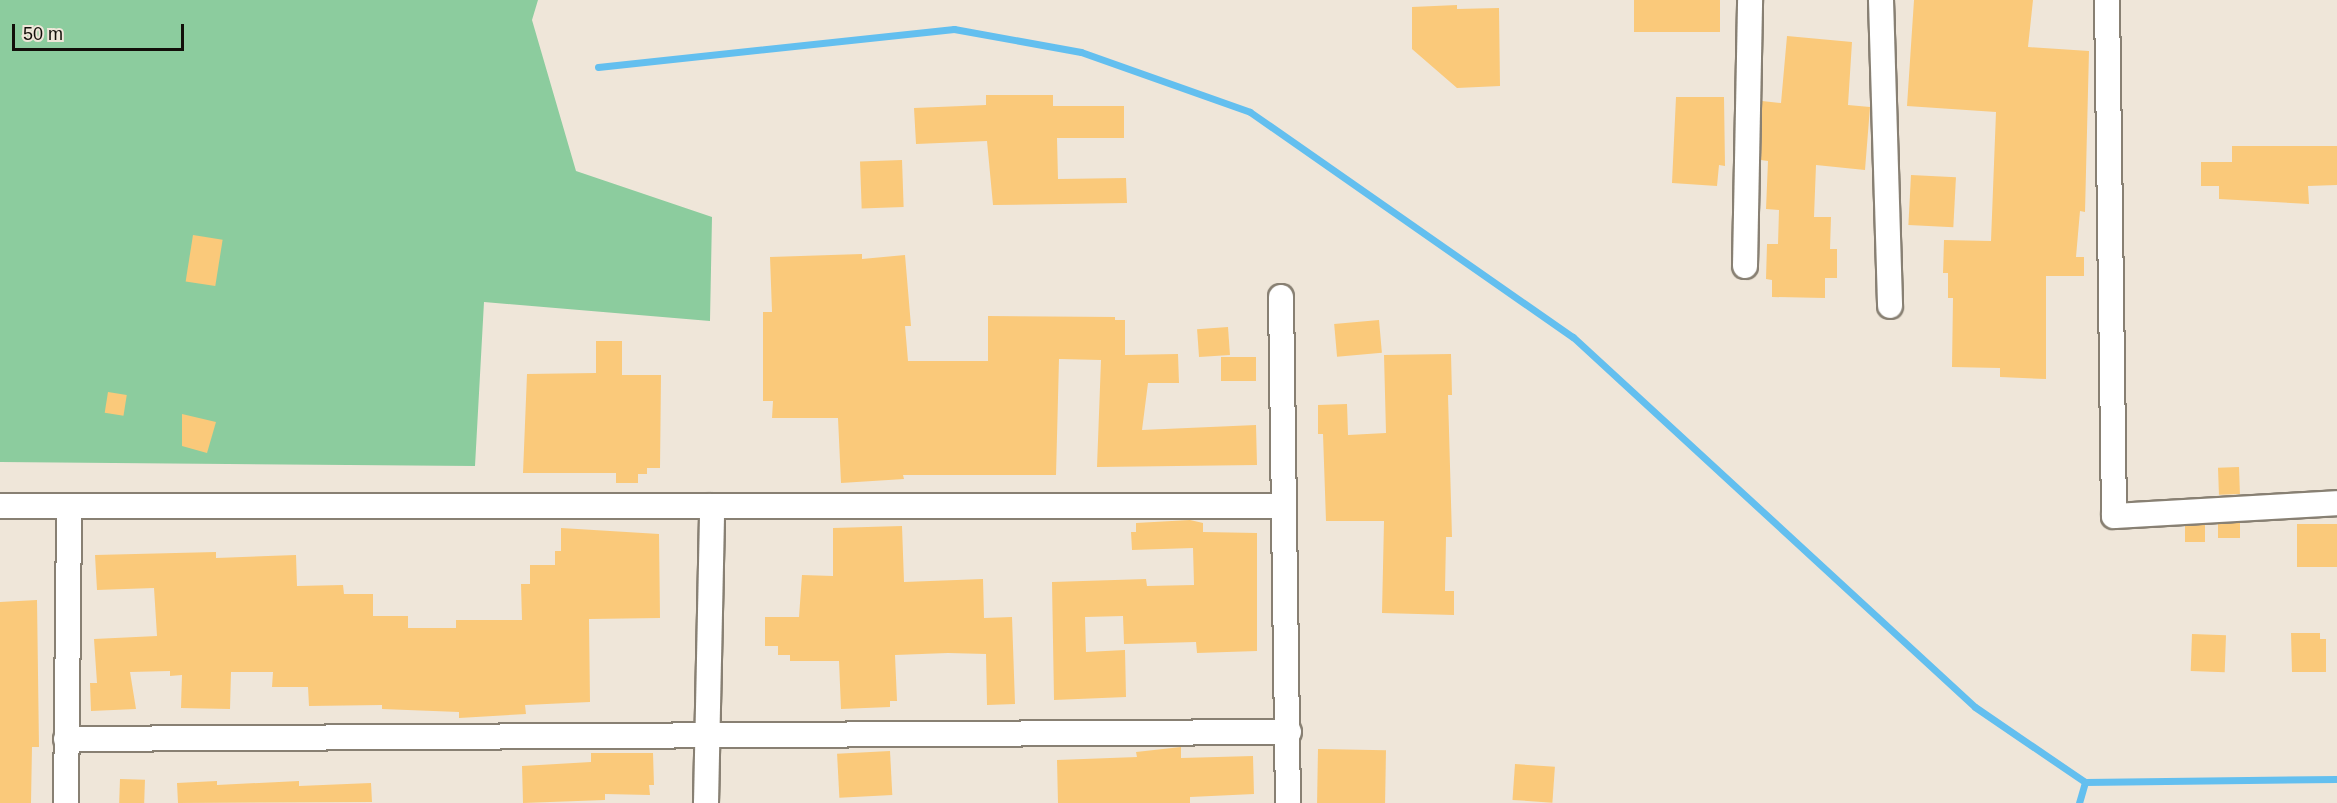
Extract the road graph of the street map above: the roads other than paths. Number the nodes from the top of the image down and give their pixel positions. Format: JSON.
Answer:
{"nodes":[{"id":1,"x":1750,"y":0,"type":"edge"},
{"id":2,"x":1881,"y":0,"type":"edge"},
{"id":3,"x":2108,"y":0,"type":"edge"},
{"id":4,"x":1745,"y":267,"type":"dead end"},
{"id":5,"x":1281,"y":297,"type":"dead end"},
{"id":6,"x":1890,"y":306,"type":"dead end"},
{"id":7,"x":2337,"y":503,"type":"edge"},
{"id":8,"x":0,"y":506,"type":"edge"},
{"id":9,"x":69,"y":506,"type":"junction"},
{"id":10,"x":712,"y":506,"type":"junction"},
{"id":11,"x":1283,"y":506,"type":"junction"},
{"id":12,"x":1289,"y":732,"type":"junction"},
{"id":13,"x":708,"y":735,"type":"junction"},
{"id":14,"x":66,"y":739,"type":"junction"},
{"id":15,"x":66,"y":803,"type":"edge"},
{"id":16,"x":706,"y":803,"type":"edge"},
{"id":17,"x":1288,"y":803,"type":"edge"}],
"edges":[{"from":1,"to":4,"type":"street"},
{"from":2,"to":6,"type":"street"},
{"from":3,"to":7,"type":"street"},
{"from":5,"to":11,"type":"street"},
{"from":8,"to":9,"type":"street"},
{"from":9,"to":10,"type":"street"},
{"from":9,"to":14,"type":"street"},
{"from":10,"to":11,"type":"street"},
{"from":10,"to":13,"type":"street"},
{"from":11,"to":12,"type":"street"},
{"from":12,"to":13,"type":"street"},
{"from":12,"to":17,"type":"street"},
{"from":13,"to":14,"type":"street"},
{"from":13,"to":16,"type":"street"},
{"from":14,"to":15,"type":"street"}]}
